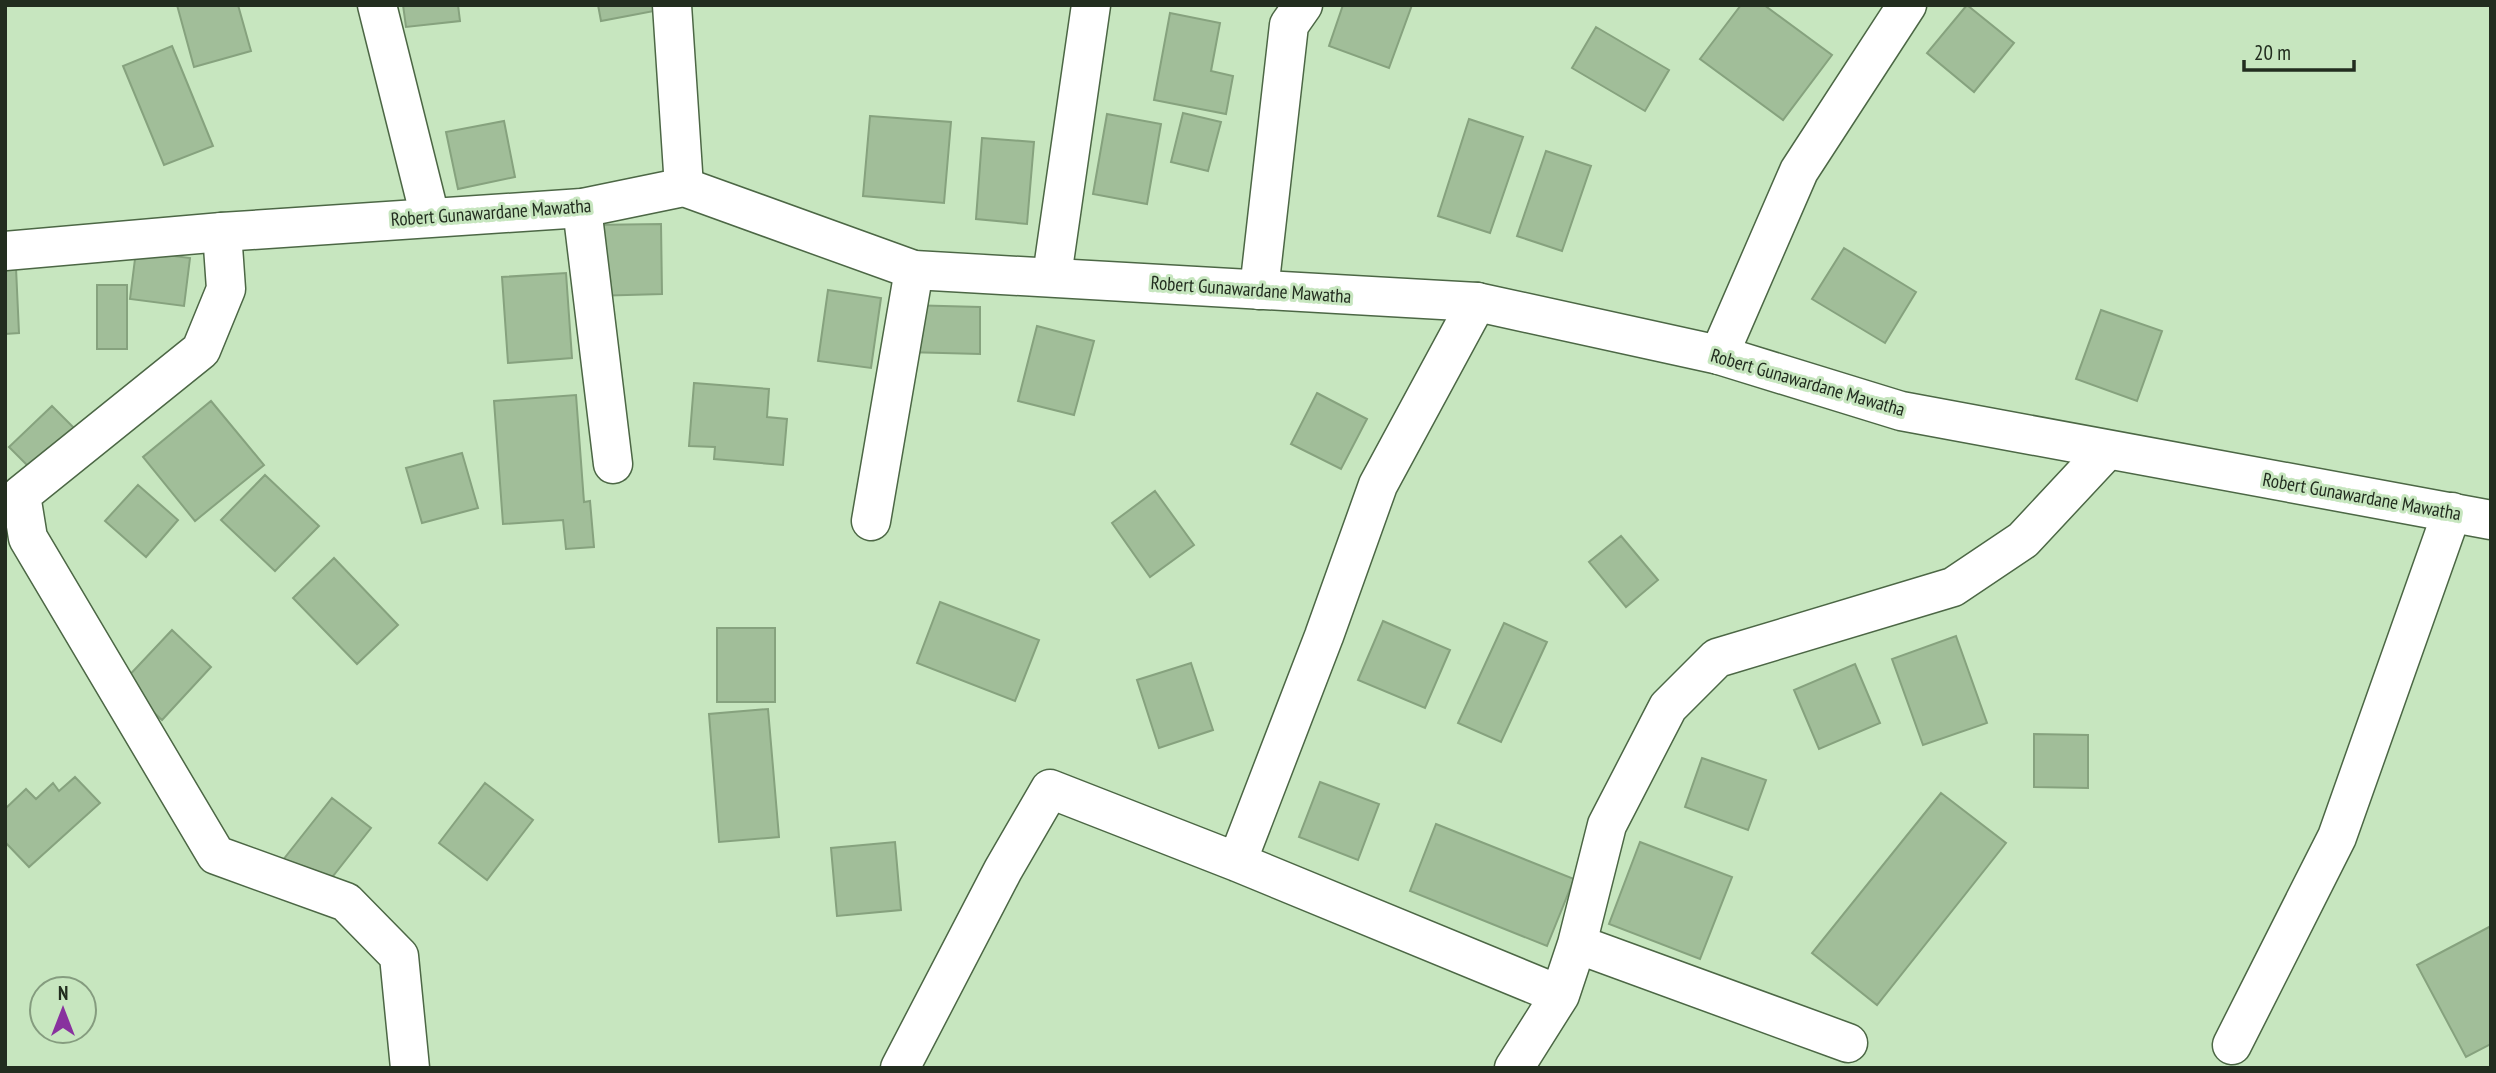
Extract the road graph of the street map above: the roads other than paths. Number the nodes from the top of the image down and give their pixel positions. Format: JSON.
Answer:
{"nodes":[{"id":1,"x":377,"y":5,"type":"edge"},
{"id":2,"x":672,"y":5,"type":"edge"},
{"id":3,"x":1091,"y":5,"type":"edge"},
{"id":4,"x":1303,"y":5,"type":"edge"},
{"id":5,"x":1907,"y":5,"type":"edge"},
{"id":6,"x":684,"y":187,"type":"junction"},
{"id":7,"x":582,"y":208,"type":"junction"},
{"id":8,"x":430,"y":217,"type":"junction"},
{"id":9,"x":222,"y":232,"type":"junction"},
{"id":10,"x":5,"y":251,"type":"edge"},
{"id":11,"x":914,"y":270,"type":"junction"},
{"id":12,"x":1052,"y":276,"type":"junction"},
{"id":13,"x":1259,"y":290,"type":"junction"},
{"id":14,"x":1477,"y":302,"type":"junction"},
{"id":15,"x":1719,"y":355,"type":"junction"},
{"id":16,"x":2107,"y":450,"type":"junction"},
{"id":17,"x":613,"y":464,"type":"dead end"},
{"id":18,"x":2452,"y":512,"type":"junction"},
{"id":19,"x":2491,"y":520,"type":"edge"},
{"id":20,"x":871,"y":521,"type":"dead end"},
{"id":21,"x":1237,"y":862,"type":"junction"},
{"id":22,"x":1577,"y":944,"type":"junction"},
{"id":23,"x":1560,"y":995,"type":"junction"},
{"id":24,"x":1847,"y":1043,"type":"dead end"},
{"id":25,"x":2232,"y":1045,"type":"dead end"},
{"id":26,"x":410,"y":1068,"type":"edge"},
{"id":27,"x":900,"y":1068,"type":"edge"},
{"id":28,"x":1514,"y":1068,"type":"edge"}],
"edges":[{"from":1,"to":8,"type":"street"},
{"from":2,"to":6,"type":"street"},
{"from":3,"to":12,"type":"street"},
{"from":4,"to":13,"type":"street"},
{"from":5,"to":15,"type":"street"},
{"from":6,"to":7,"type":"street","name":"Robert Gunawardane Mawatha"},
{"from":6,"to":11,"type":"street","name":"Robert Gunawardane Mawatha"},
{"from":7,"to":8,"type":"street","name":"Robert Gunawardane Mawatha"},
{"from":7,"to":17,"type":"street"},
{"from":8,"to":9,"type":"street","name":"Robert Gunawardane Mawatha"},
{"from":9,"to":10,"type":"street","name":"Robert Gunawardane Mawatha"},
{"from":9,"to":26,"type":"street"},
{"from":11,"to":12,"type":"street","name":"Robert Gunawardane Mawatha"},
{"from":11,"to":20,"type":"street"},
{"from":12,"to":13,"type":"street","name":"Robert Gunawardane Mawatha"},
{"from":13,"to":14,"type":"street","name":"Robert Gunawardane Mawatha"},
{"from":14,"to":15,"type":"street","name":"Robert Gunawardane Mawatha"},
{"from":14,"to":21,"type":"street"},
{"from":15,"to":16,"type":"street","name":"Robert Gunawardane Mawatha"},
{"from":16,"to":18,"type":"street","name":"Robert Gunawardane Mawatha"},
{"from":16,"to":22,"type":"street"},
{"from":18,"to":19,"type":"street","name":"Robert Gunawardane Mawatha"},
{"from":18,"to":25,"type":"street"},
{"from":21,"to":23,"type":"street"},
{"from":21,"to":27,"type":"street"},
{"from":22,"to":23,"type":"street"},
{"from":22,"to":24,"type":"street"},
{"from":23,"to":28,"type":"street"}]}
